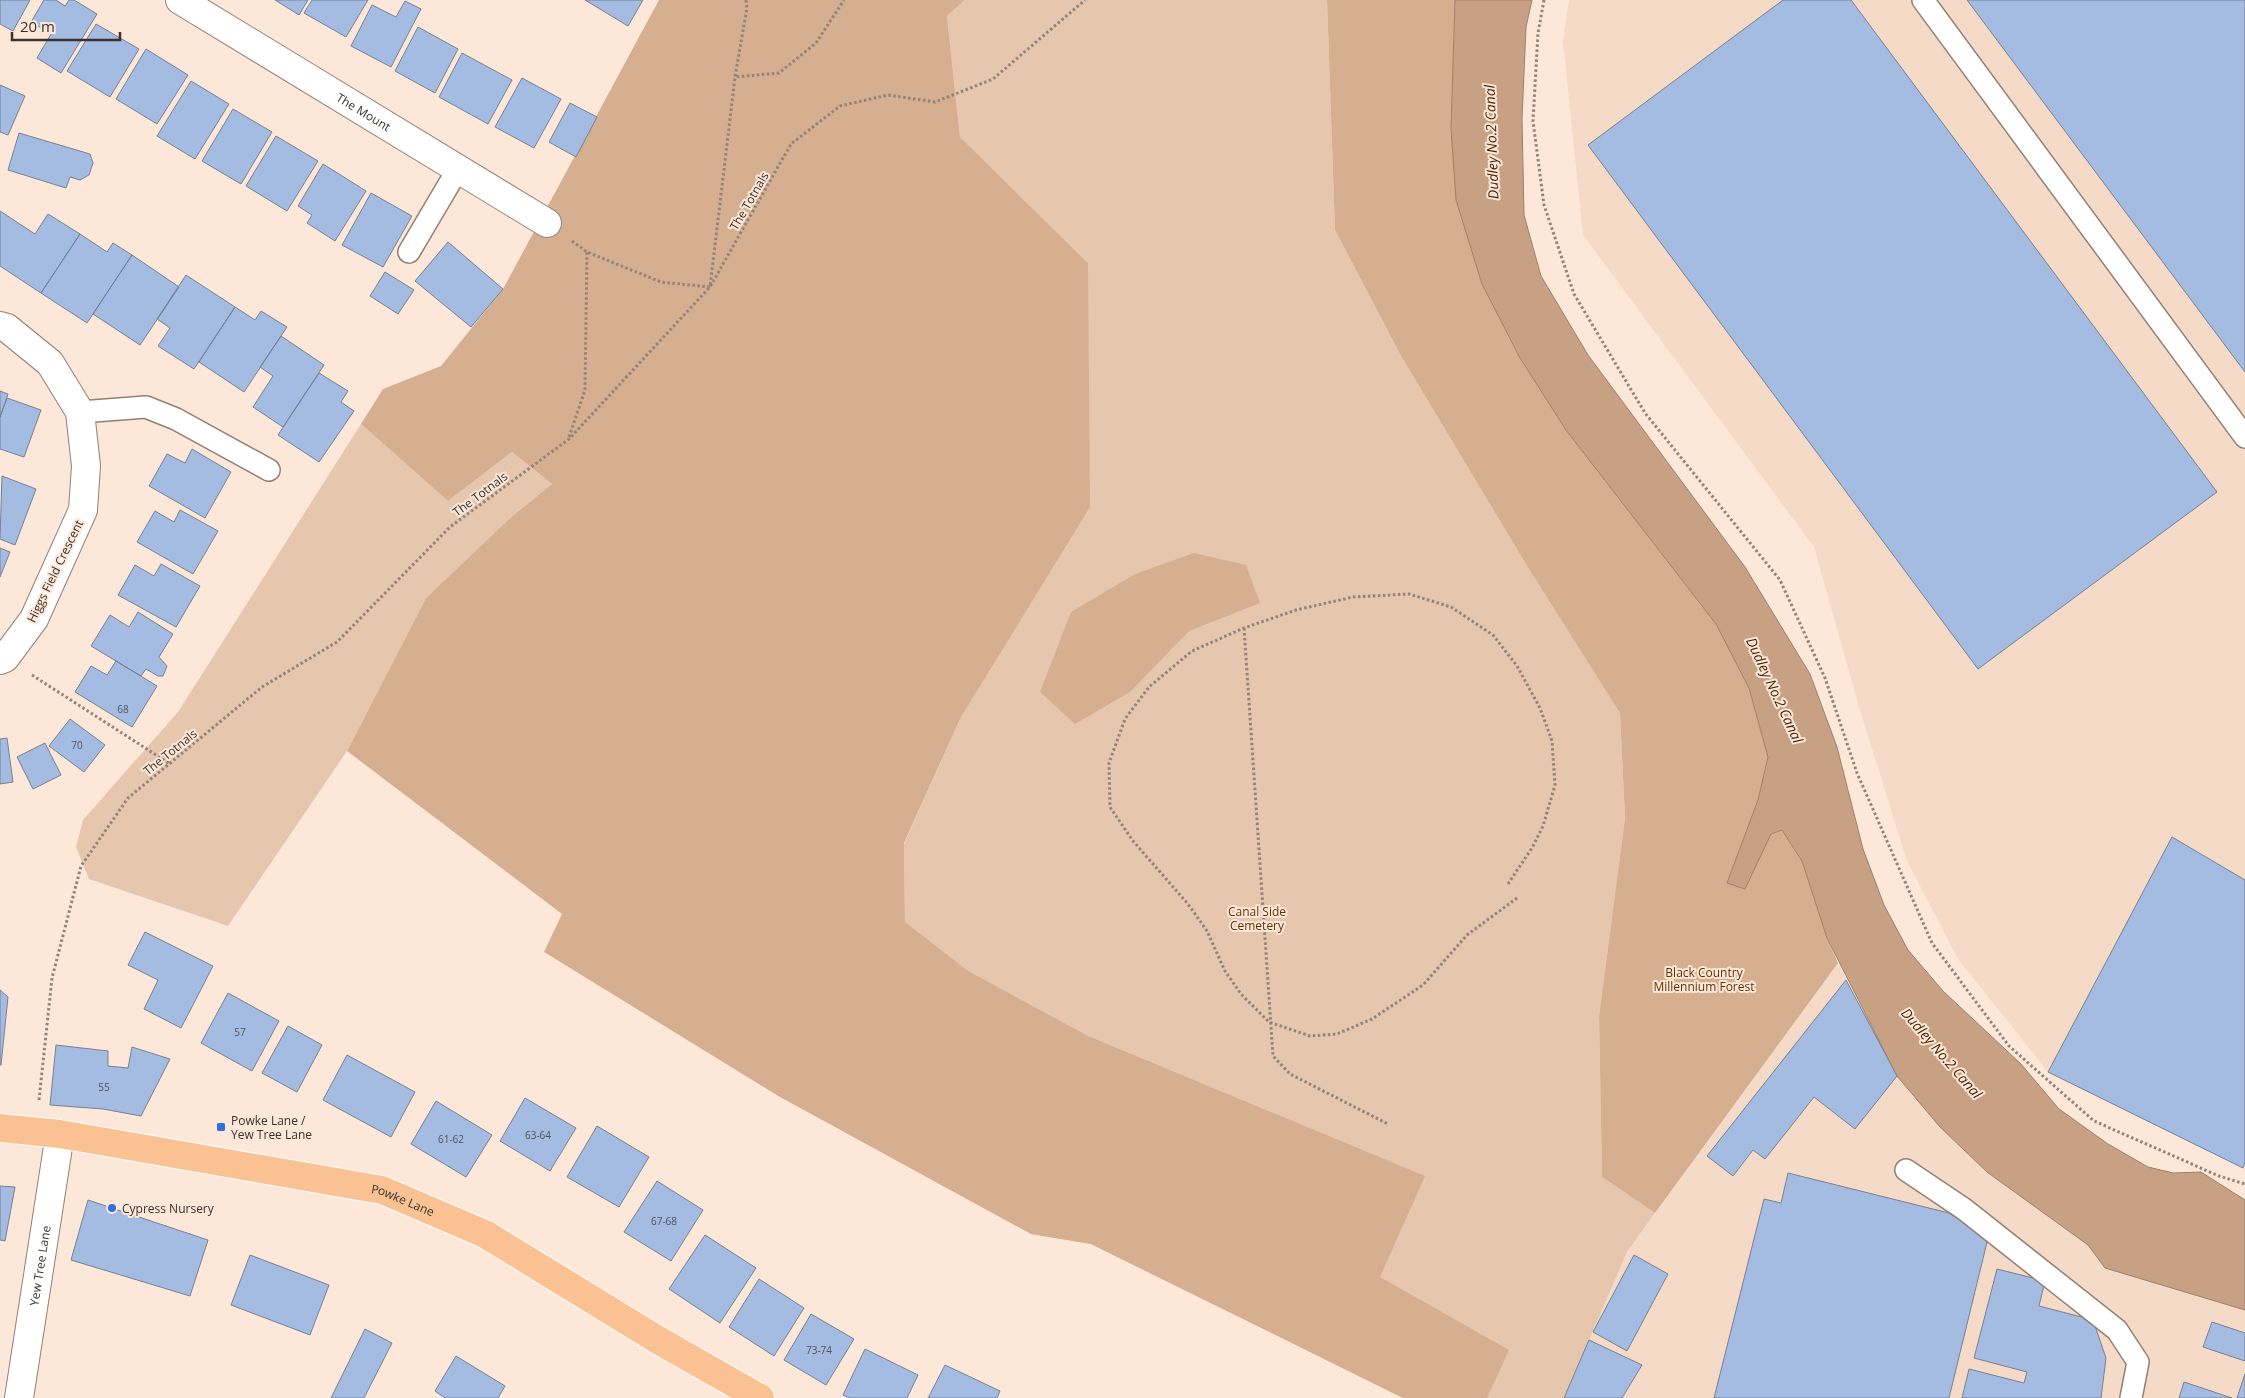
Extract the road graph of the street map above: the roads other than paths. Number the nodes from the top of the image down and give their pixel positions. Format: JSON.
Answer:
{"nodes":[{"id":1,"x":180,"y":0,"type":"edge"},
{"id":2,"x":1923,"y":0,"type":"edge"},
{"id":3,"x":458,"y":169,"type":"junction"},
{"id":4,"x":547,"y":223,"type":"road end"},
{"id":5,"x":409,"y":252,"type":"dead end"},
{"id":6,"x":0,"y":326,"type":"edge"},
{"id":7,"x":80,"y":412,"type":"junction"},
{"id":8,"x":2245,"y":437,"type":"edge"},
{"id":9,"x":269,"y":470,"type":"dead end"},
{"id":10,"x":3,"y":659,"type":"edge"},
{"id":11,"x":0,"y":1128,"type":"edge"},
{"id":12,"x":48,"y":1132,"type":"junction"},
{"id":13,"x":1906,"y":1170,"type":"dead end"},
{"id":14,"x":19,"y":1398,"type":"edge"},
{"id":15,"x":760,"y":1398,"type":"edge"},
{"id":16,"x":2131,"y":1398,"type":"edge"}],
"edges":[{"from":1,"to":3,"type":"street","name":"The Mount"},
{"from":2,"to":8,"type":"lane"},
{"from":3,"to":4,"type":"street","name":"The Mount"},
{"from":3,"to":5,"type":"lane"},
{"from":6,"to":7,"type":"street","name":"Higgs Field Crescent"},
{"from":7,"to":9,"type":"lane"},
{"from":7,"to":10,"type":"street","name":"Higgs Field Crescent"},
{"from":11,"to":12,"type":"main road","name":"Powke Lane"},
{"from":12,"to":14,"type":"street","name":"Yew Tree Lane"},
{"from":12,"to":15,"type":"main road","name":"Powke Lane"},
{"from":13,"to":16,"type":"lane"}]}
